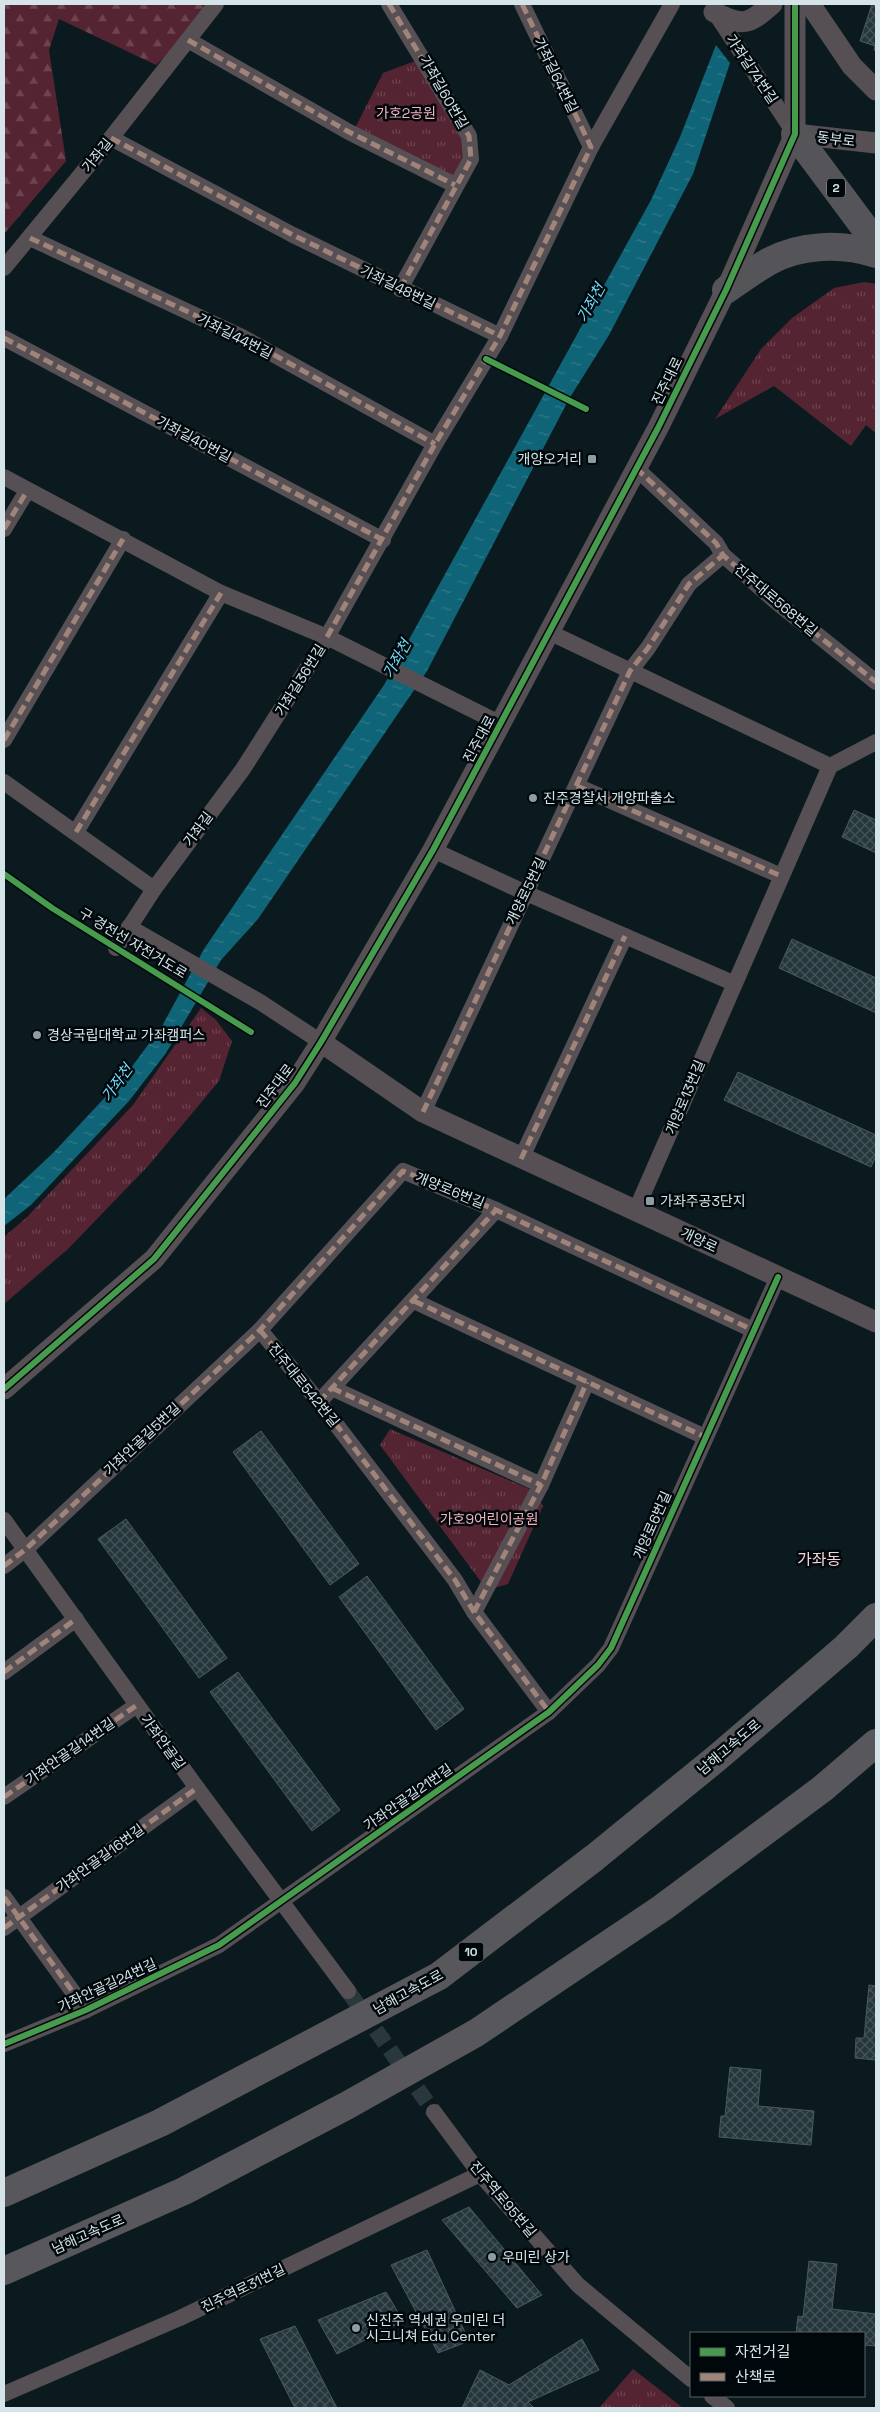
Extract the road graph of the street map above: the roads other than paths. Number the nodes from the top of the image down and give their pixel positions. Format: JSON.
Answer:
{"nodes":[{"id":1,"x":216,"y":4,"type":"edge"},
{"id":2,"x":389,"y":4,"type":"edge"},
{"id":3,"x":522,"y":4,"type":"edge"},
{"id":4,"x":672,"y":4,"type":"edge"},
{"id":5,"x":772,"y":4,"type":"edge"},
{"id":6,"x":796,"y":4,"type":"edge"},
{"id":7,"x":810,"y":4,"type":"edge"},
{"id":8,"x":712,"y":8,"type":"edge"},
{"id":9,"x":188,"y":40,"type":"junction"},
{"id":10,"x":876,"y":90,"type":"edge"},
{"id":11,"x":795,"y":134,"type":"junction"},
{"id":12,"x":111,"y":138,"type":"junction"},
{"id":13,"x":876,"y":143,"type":"edge"},
{"id":14,"x":591,"y":147,"type":"junction"},
{"id":15,"x":455,"y":185,"type":"junction"},
{"id":16,"x":876,"y":230,"type":"edge"},
{"id":17,"x":30,"y":238,"type":"junction"},
{"id":18,"x":876,"y":243,"type":"edge"},
{"id":19,"x":876,"y":254,"type":"edge"},
{"id":20,"x":4,"y":268,"type":"edge"},
{"id":21,"x":400,"y":289,"type":"junction"},
{"id":22,"x":726,"y":290,"type":"junction"},
{"id":23,"x":500,"y":336,"type":"junction"},
{"id":24,"x":4,"y":338,"type":"edge"},
{"id":25,"x":435,"y":444,"type":"junction"},
{"id":26,"x":636,"y":468,"type":"junction"},
{"id":27,"x":4,"y":477,"type":"edge"},
{"id":28,"x":27,"y":491,"type":"junction"},
{"id":29,"x":4,"y":529,"type":"edge"},
{"id":30,"x":123,"y":539,"type":"junction"},
{"id":31,"x":383,"y":540,"type":"junction"},
{"id":32,"x":723,"y":555,"type":"junction"},
{"id":33,"x":222,"y":593,"type":"junction"},
{"id":34,"x":550,"y":634,"type":"junction"},
{"id":35,"x":327,"y":637,"type":"junction"},
{"id":36,"x":630,"y":671,"type":"junction"},
{"id":37,"x":876,"y":682,"type":"edge"},
{"id":38,"x":501,"y":724,"type":"junction"},
{"id":39,"x":4,"y":740,"type":"edge"},
{"id":40,"x":876,"y":742,"type":"edge"},
{"id":41,"x":830,"y":766,"type":"junction"},
{"id":42,"x":243,"y":769,"type":"joint"},
{"id":43,"x":4,"y":782,"type":"edge"},
{"id":44,"x":577,"y":786,"type":"junction"},
{"id":45,"x":76,"y":832,"type":"junction"},
{"id":46,"x":433,"y":850,"type":"junction"},
{"id":47,"x":781,"y":876,"type":"junction"},
{"id":48,"x":154,"y":889,"type":"junction"},
{"id":49,"x":526,"y":893,"type":"junction"},
{"id":50,"x":129,"y":927,"type":"junction"},
{"id":51,"x":625,"y":936,"type":"junction"},
{"id":52,"x":116,"y":948,"type":"dead end"},
{"id":53,"x":733,"y":983,"type":"junction"},
{"id":54,"x":321,"y":1042,"type":"junction"},
{"id":55,"x":423,"y":1112,"type":"junction"},
{"id":56,"x":521,"y":1159,"type":"junction"},
{"id":57,"x":403,"y":1171,"type":"joint"},
{"id":58,"x":496,"y":1210,"type":"junction"},
{"id":59,"x":636,"y":1210,"type":"junction"},
{"id":60,"x":778,"y":1277,"type":"junction"},
{"id":61,"x":414,"y":1301,"type":"junction"},
{"id":62,"x":876,"y":1322,"type":"edge"},
{"id":63,"x":260,"y":1330,"type":"junction"},
{"id":64,"x":753,"y":1330,"type":"junction"},
{"id":65,"x":587,"y":1382,"type":"junction"},
{"id":66,"x":332,"y":1388,"type":"junction"},
{"id":67,"x":4,"y":1389,"type":"edge"},
{"id":68,"x":319,"y":1402,"type":"junction"},
{"id":69,"x":705,"y":1437,"type":"junction"},
{"id":70,"x":541,"y":1485,"type":"junction"},
{"id":71,"x":4,"y":1520,"type":"edge"},
{"id":72,"x":26,"y":1549,"type":"junction"},
{"id":73,"x":4,"y":1566,"type":"edge"},
{"id":74,"x":474,"y":1612,"type":"junction"},
{"id":75,"x":876,"y":1616,"type":"edge"},
{"id":76,"x":76,"y":1619,"type":"junction"},
{"id":77,"x":4,"y":1672,"type":"edge"},
{"id":78,"x":137,"y":1705,"type":"junction"},
{"id":79,"x":549,"y":1712,"type":"junction"},
{"id":80,"x":876,"y":1743,"type":"edge"},
{"id":81,"x":197,"y":1788,"type":"junction"},
{"id":82,"x":4,"y":1797,"type":"edge"},
{"id":83,"x":4,"y":1897,"type":"edge"},
{"id":84,"x":280,"y":1900,"type":"junction"},
{"id":85,"x":19,"y":1917,"type":"junction"},
{"id":86,"x":4,"y":1928,"type":"edge"},
{"id":87,"x":348,"y":1991,"type":"tunnel mouth"},
{"id":88,"x":86,"y":2010,"type":"junction"},
{"id":89,"x":4,"y":2044,"type":"edge"},
{"id":90,"x":434,"y":2112,"type":"tunnel mouth"},
{"id":91,"x":480,"y":2174,"type":"junction"},
{"id":92,"x":4,"y":2193,"type":"edge"},
{"id":93,"x":4,"y":2271,"type":"edge"},
{"id":94,"x":690,"y":2377,"type":"edge"},
{"id":95,"x":4,"y":2394,"type":"edge"},
{"id":96,"x":713,"y":2397,"type":"edge"},
{"id":97,"x":727,"y":2408,"type":"edge"}],
"edges":[{"from":1,"to":9,"type":"street","name":"가좌길"},
{"from":2,"to":15,"type":"street","name":"가좌길60번길"},
{"from":3,"to":14,"type":"street","name":"가좌길64번길"},
{"from":4,"to":14,"type":"street"},
{"from":5,"to":8,"type":"street"},
{"from":6,"to":11,"type":"street","name":"진주대로"},
{"from":7,"to":10,"type":"street"},
{"from":8,"to":11,"type":"street","name":"가좌길74번길"},
{"from":9,"to":12,"type":"street","name":"가좌길"},
{"from":9,"to":15,"type":"street"},
{"from":11,"to":13,"type":"street","name":"동부로"},
{"from":11,"to":16,"type":"highway","number":"2"},
{"from":11,"to":18,"type":"highway","number":"2"},
{"from":11,"to":22,"type":"street","name":"진주대로"},
{"from":12,"to":17,"type":"street","name":"가좌길"},
{"from":12,"to":21,"type":"street","name":"가좌길48번길"},
{"from":14,"to":23,"type":"street"},
{"from":15,"to":21,"type":"street","name":"가좌길60번길"},
{"from":17,"to":20,"type":"street","name":"가좌길"},
{"from":17,"to":25,"type":"street","name":"가좌길44번길"},
{"from":19,"to":22,"type":"highway"},
{"from":21,"to":23,"type":"street","name":"가좌길48번길"},
{"from":22,"to":26,"type":"street","name":"진주대로"},
{"from":23,"to":25,"type":"street"},
{"from":24,"to":31,"type":"street","name":"가좌길40번길"},
{"from":25,"to":31,"type":"street"},
{"from":26,"to":32,"type":"street"},
{"from":26,"to":34,"type":"street","name":"진주대로"},
{"from":27,"to":28,"type":"street","name":"가좌길36번길"},
{"from":28,"to":29,"type":"street"},
{"from":28,"to":30,"type":"street","name":"가좌길36번길"},
{"from":30,"to":33,"type":"street","name":"가좌길36번길"},
{"from":30,"to":39,"type":"street"},
{"from":31,"to":35,"type":"street"},
{"from":32,"to":36,"type":"street","name":"진주대로568번길"},
{"from":32,"to":37,"type":"street","name":"진주대로568번길"},
{"from":33,"to":35,"type":"street","name":"가좌길36번길"},
{"from":33,"to":45,"type":"street"},
{"from":34,"to":36,"type":"street"},
{"from":34,"to":38,"type":"street","name":"진주대로"},
{"from":35,"to":38,"type":"street"},
{"from":35,"to":42,"type":"street","name":"가좌길36번길"},
{"from":36,"to":41,"type":"street"},
{"from":36,"to":44,"type":"street","name":"개양로5번길"},
{"from":38,"to":46,"type":"street","name":"진주대로"},
{"from":40,"to":41,"type":"street"},
{"from":41,"to":47,"type":"street","name":"개양로13번길"},
{"from":42,"to":48,"type":"street","name":"가좌길"},
{"from":43,"to":45,"type":"street"},
{"from":44,"to":47,"type":"street"},
{"from":44,"to":49,"type":"street","name":"개양로5번길"},
{"from":45,"to":48,"type":"street"},
{"from":46,"to":49,"type":"street"},
{"from":46,"to":54,"type":"street","name":"진주대로"},
{"from":47,"to":53,"type":"street","name":"개양로13번길"},
{"from":48,"to":50,"type":"street","name":"가좌길"},
{"from":49,"to":51,"type":"street"},
{"from":49,"to":55,"type":"street","name":"개양로5번길"},
{"from":50,"to":52,"type":"street","name":"가좌길"},
{"from":50,"to":54,"type":"street"},
{"from":51,"to":53,"type":"street"},
{"from":51,"to":56,"type":"street"},
{"from":53,"to":59,"type":"street","name":"개양로13번길"},
{"from":54,"to":55,"type":"street","name":"개양로"},
{"from":54,"to":67,"type":"street","name":"진주대로"},
{"from":55,"to":56,"type":"street","name":"개양로"},
{"from":56,"to":59,"type":"street","name":"개양로"},
{"from":57,"to":58,"type":"street","name":"개양로6번길"},
{"from":57,"to":63,"type":"street","name":"진주대로542번길"},
{"from":58,"to":61,"type":"street","name":"개양로6번길"},
{"from":58,"to":64,"type":"street","name":"개양로6번길"},
{"from":59,"to":60,"type":"street","name":"개양로"},
{"from":60,"to":62,"type":"street","name":"개양로"},
{"from":60,"to":64,"type":"street"},
{"from":61,"to":65,"type":"street"},
{"from":61,"to":66,"type":"street","name":"개양로6번길"},
{"from":63,"to":68,"type":"street","name":"진주대로542번길"},
{"from":63,"to":72,"type":"street","name":"가좌안골길5번길"},
{"from":64,"to":69,"type":"street","name":"개양로6번길"},
{"from":65,"to":69,"type":"street"},
{"from":65,"to":70,"type":"street"},
{"from":66,"to":68,"type":"street","name":"개양로6번길"},
{"from":66,"to":70,"type":"street","name":"진주대로542번길"},
{"from":68,"to":74,"type":"street","name":"진주대로542번길"},
{"from":69,"to":79,"type":"street","name":"개양로6번길"},
{"from":70,"to":74,"type":"street"},
{"from":71,"to":72,"type":"street","name":"가좌안골길"},
{"from":72,"to":73,"type":"street","name":"가좌안골길5번길"},
{"from":72,"to":76,"type":"street","name":"가좌안골길"},
{"from":74,"to":79,"type":"street","name":"진주대로542번길"},
{"from":75,"to":92,"type":"highway","name":"남해고속도로","number":"10"},
{"from":76,"to":77,"type":"street"},
{"from":76,"to":78,"type":"street","name":"가좌안골길"},
{"from":78,"to":81,"type":"street","name":"가좌안골길"},
{"from":78,"to":82,"type":"street","name":"가좌안골길14번길"},
{"from":79,"to":84,"type":"street","name":"가좌안골길21번길"},
{"from":80,"to":93,"type":"highway","name":"남해고속도로"},
{"from":81,"to":84,"type":"street","name":"가좌안골길"},
{"from":81,"to":85,"type":"street","name":"가좌안골길16번길"},
{"from":83,"to":85,"type":"street"},
{"from":84,"to":87,"type":"street"},
{"from":84,"to":88,"type":"street","name":"가좌안골길24번길"},
{"from":85,"to":86,"type":"street","name":"가좌안골길16번길"},
{"from":85,"to":88,"type":"street"},
{"from":88,"to":89,"type":"street","name":"가좌안골길24번길"},
{"from":90,"to":91,"type":"street","name":"진주역로95번길"},
{"from":91,"to":94,"type":"street","name":"진주역로95번길"},
{"from":91,"to":95,"type":"street","name":"진주역로31번길"},
{"from":96,"to":97,"type":"street"}]}
